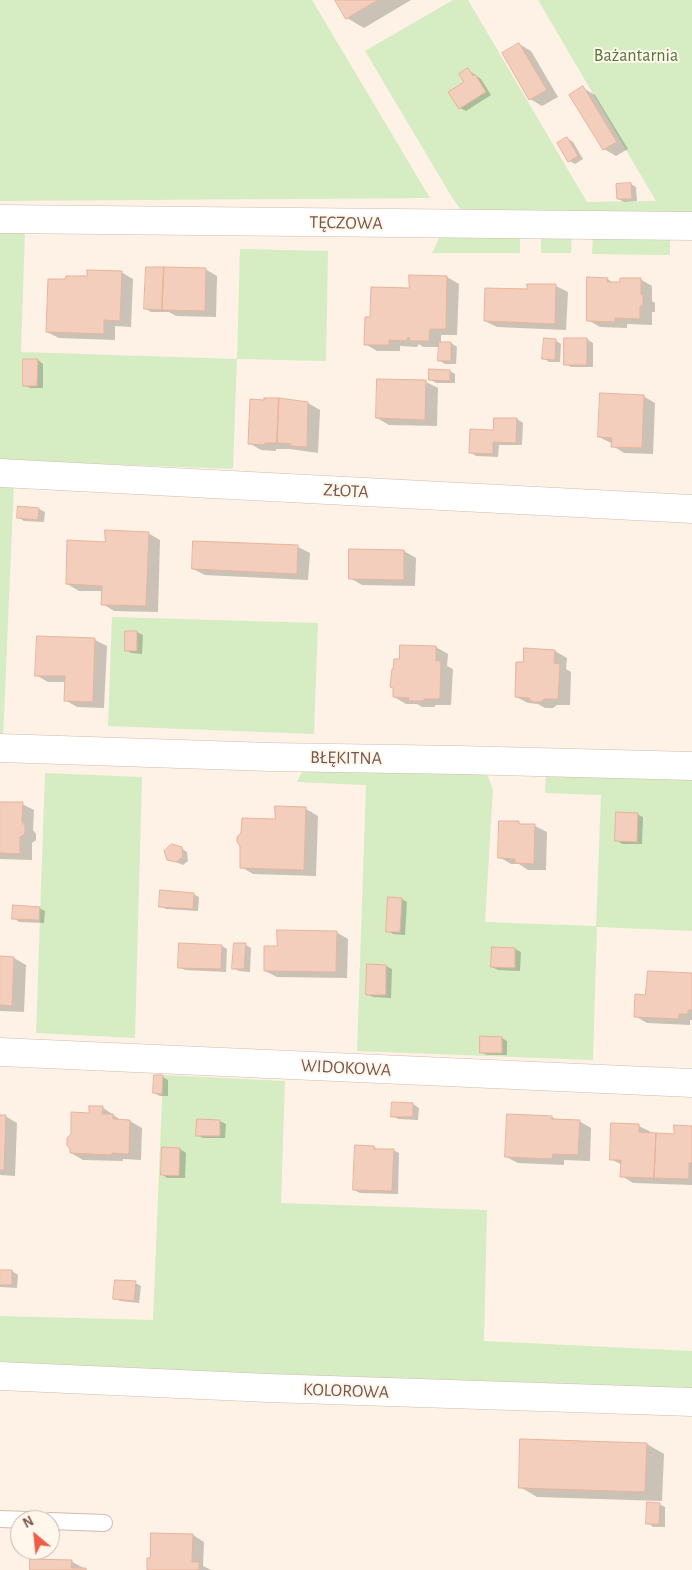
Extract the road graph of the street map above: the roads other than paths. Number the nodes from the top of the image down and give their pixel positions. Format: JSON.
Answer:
{"nodes":[{"id":1,"x":0,"y":220,"type":"edge"},
{"id":2,"x":692,"y":226,"type":"edge"},
{"id":3,"x":0,"y":473,"type":"edge"},
{"id":4,"x":692,"y":508,"type":"edge"},
{"id":5,"x":0,"y":748,"type":"edge"},
{"id":6,"x":692,"y":766,"type":"edge"},
{"id":7,"x":0,"y":1052,"type":"edge"},
{"id":8,"x":692,"y":1083,"type":"edge"},
{"id":9,"x":0,"y":1376,"type":"edge"},
{"id":10,"x":692,"y":1402,"type":"edge"},
{"id":11,"x":60,"y":1521,"type":"edge"},
{"id":12,"x":104,"y":1522,"type":"dead end"}],
"edges":[{"from":1,"to":2,"type":"street","name":"TĘCZOWA"},
{"from":3,"to":4,"type":"street","name":"ZŁOTA"},
{"from":5,"to":6,"type":"street","name":"BŁĘKITNA"},
{"from":7,"to":8,"type":"street","name":"WIDOKOWA"},
{"from":9,"to":10,"type":"street","name":"KOLOROWA"},
{"from":11,"to":12,"type":"lane"}]}
